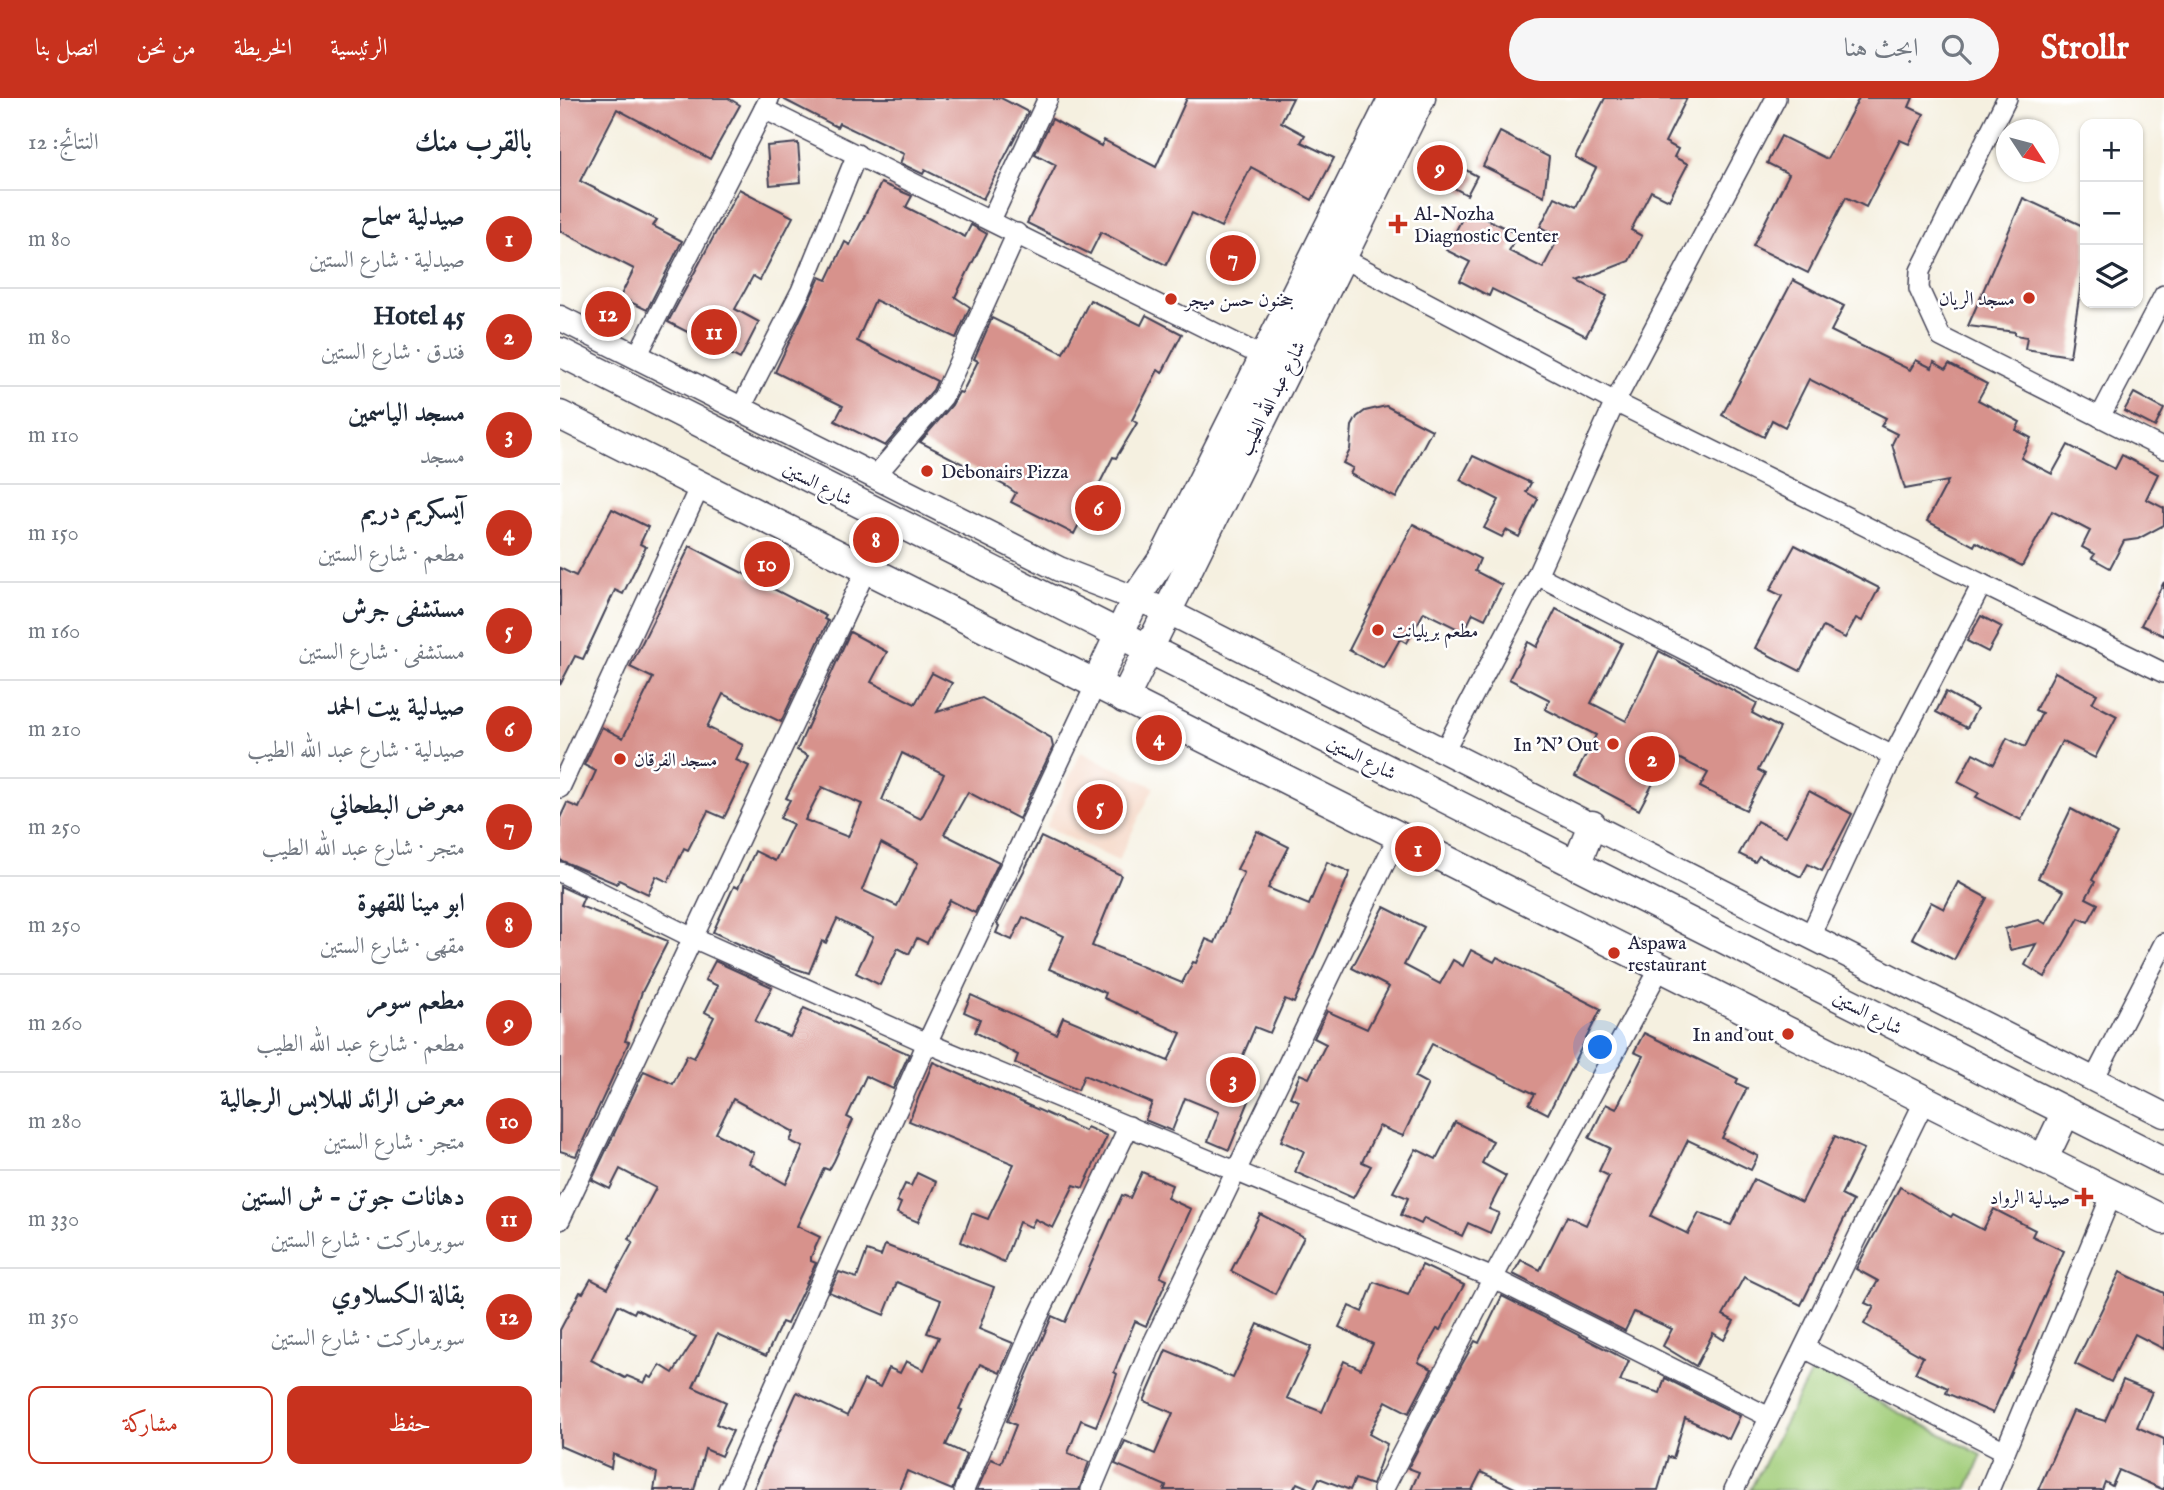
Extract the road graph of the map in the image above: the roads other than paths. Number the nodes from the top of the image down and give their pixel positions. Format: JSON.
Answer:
{"nodes":[{"id":1,"x":1048,"y":98,"type":"edge"},
{"id":2,"x":1393,"y":98,"type":"edge"},
{"id":3,"x":1421,"y":98,"type":"edge"},
{"id":4,"x":1776,"y":98,"type":"edge"},
{"id":5,"x":2007,"y":98,"type":"edge"},
{"id":6,"x":767,"y":104,"type":"edge"},
{"id":7,"x":857,"y":154,"type":"junction"},
{"id":8,"x":991,"y":220,"type":"junction"},
{"id":9,"x":1017,"y":233,"type":"junction"},
{"id":10,"x":1331,"y":252,"type":"junction"},
{"id":11,"x":2164,"y":295,"type":"edge"},
{"id":12,"x":560,"y":318,"type":"edge"},
{"id":13,"x":560,"y":352,"type":"edge"},
{"id":14,"x":637,"y":356,"type":"junction"},
{"id":15,"x":1275,"y":363,"type":"junction"},
{"id":16,"x":1615,"y":402,"type":"junction"},
{"id":17,"x":741,"y":408,"type":"junction"},
{"id":18,"x":560,"y":415,"type":"edge"},
{"id":19,"x":2100,"y":417,"type":"junction"},
{"id":20,"x":2164,"y":449,"type":"edge"},
{"id":21,"x":876,"y":475,"type":"junction"},
{"id":22,"x":700,"y":486,"type":"junction"},
{"id":23,"x":866,"y":570,"type":"junction"},
{"id":24,"x":1537,"y":575,"type":"junction"},
{"id":25,"x":1982,"y":584,"type":"junction"},
{"id":26,"x":1137,"y":596,"type":"junction"},
{"id":27,"x":1165,"y":610,"type":"junction"},
{"id":28,"x":1118,"y":635,"type":"junction"},
{"id":29,"x":1147,"y":649,"type":"junction"},
{"id":30,"x":2164,"y":673,"type":"edge"},
{"id":31,"x":1095,"y":685,"type":"junction"},
{"id":32,"x":1124,"y":699,"type":"junction"},
{"id":33,"x":1444,"y":751,"type":"junction"},
{"id":34,"x":1893,"y":756,"type":"junction"},
{"id":35,"x":560,"y":788,"type":"edge"},
{"id":36,"x":1592,"y":825,"type":"junction"},
{"id":37,"x":1398,"y":836,"type":"junction"},
{"id":38,"x":1576,"y":865,"type":"junction"},
{"id":39,"x":560,"y":873,"type":"edge"},
{"id":40,"x":1810,"y":936,"type":"junction"},
{"id":41,"x":691,"y":937,"type":"junction"},
{"id":42,"x":2164,"y":943,"type":"edge"},
{"id":43,"x":1660,"y":968,"type":"junction"},
{"id":44,"x":927,"y":1043,"type":"junction"},
{"id":45,"x":2094,"y":1079,"type":"junction"},
{"id":46,"x":1925,"y":1100,"type":"junction"},
{"id":47,"x":2066,"y":1112,"type":"junction"},
{"id":48,"x":2164,"y":1115,"type":"edge"},
{"id":49,"x":1129,"y":1126,"type":"junction"},
{"id":50,"x":2043,"y":1160,"type":"junction"},
{"id":51,"x":2164,"y":1161,"type":"edge"},
{"id":52,"x":1239,"y":1171,"type":"junction"},
{"id":53,"x":2112,"y":1194,"type":"junction"},
{"id":54,"x":560,"y":1220,"type":"edge"},
{"id":55,"x":2164,"y":1220,"type":"edge"},
{"id":56,"x":1493,"y":1278,"type":"junction"},
{"id":57,"x":1804,"y":1348,"type":"junction"},
{"id":58,"x":1769,"y":1417,"type":"junction"},
{"id":59,"x":2005,"y":1451,"type":"junction"},
{"id":60,"x":729,"y":1490,"type":"edge"},
{"id":61,"x":964,"y":1490,"type":"edge"},
{"id":62,"x":1091,"y":1490,"type":"edge"},
{"id":63,"x":1383,"y":1490,"type":"edge"},
{"id":64,"x":1734,"y":1490,"type":"edge"},
{"id":65,"x":1989,"y":1490,"type":"edge"}],
"edges":[{"from":1,"to":8,"type":"street"},
{"from":2,"to":10,"type":"main road","name":"شارع عبد الله الطيب"},
{"from":3,"to":10,"type":"main road","name":"شارع عبد الله الطيب"},
{"from":4,"to":16,"type":"street"},
{"from":5,"to":19,"type":"street"},
{"from":6,"to":7,"type":"street"},
{"from":6,"to":14,"type":"street"},
{"from":7,"to":8,"type":"street"},
{"from":7,"to":17,"type":"street"},
{"from":8,"to":9,"type":"street"},
{"from":9,"to":15,"type":"street"},
{"from":9,"to":21,"type":"street"},
{"from":10,"to":15,"type":"main road","name":"شارع عبد الله الطيب"},
{"from":10,"to":16,"type":"street"},
{"from":11,"to":19,"type":"street"},
{"from":12,"to":14,"type":"street"},
{"from":13,"to":28,"type":"main road","name":"شارع الستين"},
{"from":14,"to":17,"type":"street"},
{"from":15,"to":26,"type":"main road","name":"شارع عبد الله الطيب"},
{"from":15,"to":27,"type":"main road","name":"شارع عبد الله الطيب"},
{"from":16,"to":24,"type":"street"},
{"from":16,"to":25,"type":"street"},
{"from":17,"to":21,"type":"street"},
{"from":18,"to":22,"type":"main road"},
{"from":19,"to":20,"type":"street"},
{"from":21,"to":26,"type":"street"},
{"from":22,"to":23,"type":"main road"},
{"from":22,"to":35,"type":"street"},
{"from":23,"to":31,"type":"main road"},
{"from":23,"to":41,"type":"street"},
{"from":24,"to":33,"type":"street"},
{"from":24,"to":34,"type":"street"},
{"from":25,"to":30,"type":"street"},
{"from":25,"to":34,"type":"street"},
{"from":26,"to":27,"type":"street"},
{"from":26,"to":28,"type":"main road","name":"شارع عبد الله الطيب"},
{"from":27,"to":29,"type":"main road","name":"شارع عبد الله الطيب"},
{"from":27,"to":33,"type":"street"},
{"from":28,"to":29,"type":"main road","name":"شارع الستين"},
{"from":28,"to":31,"type":"main road","name":"شارع عبد الله الطيب"},
{"from":29,"to":32,"type":"main road","name":"شارع عبد الله الطيب"},
{"from":29,"to":38,"type":"main road","name":"شارع الستين"},
{"from":31,"to":32,"type":"main road"},
{"from":31,"to":44,"type":"street"},
{"from":32,"to":37,"type":"main road"},
{"from":33,"to":36,"type":"street"},
{"from":34,"to":40,"type":"street"},
{"from":36,"to":38,"type":"main road"},
{"from":36,"to":40,"type":"street"},
{"from":37,"to":43,"type":"main road"},
{"from":37,"to":52,"type":"street"},
{"from":38,"to":47,"type":"main road","name":"شارع الستين"},
{"from":39,"to":41,"type":"street"},
{"from":40,"to":45,"type":"street"},
{"from":41,"to":44,"type":"street"},
{"from":41,"to":54,"type":"street"},
{"from":42,"to":45,"type":"street"},
{"from":43,"to":46,"type":"main road"},
{"from":43,"to":56,"type":"street"},
{"from":44,"to":49,"type":"street"},
{"from":44,"to":60,"type":"street"},
{"from":45,"to":48,"type":"street"},
{"from":46,"to":50,"type":"main road"},
{"from":46,"to":57,"type":"street"},
{"from":47,"to":50,"type":"main road"},
{"from":47,"to":51,"type":"main road","name":"شارع الستين"},
{"from":49,"to":52,"type":"street"},
{"from":49,"to":61,"type":"street"},
{"from":50,"to":53,"type":"main road"},
{"from":52,"to":56,"type":"street"},
{"from":52,"to":62,"type":"street"},
{"from":53,"to":55,"type":"main road"},
{"from":53,"to":59,"type":"street"},
{"from":56,"to":58,"type":"street"},
{"from":56,"to":63,"type":"street"},
{"from":57,"to":58,"type":"street"},
{"from":57,"to":59,"type":"street"},
{"from":58,"to":64,"type":"street"},
{"from":59,"to":65,"type":"street"}]}
